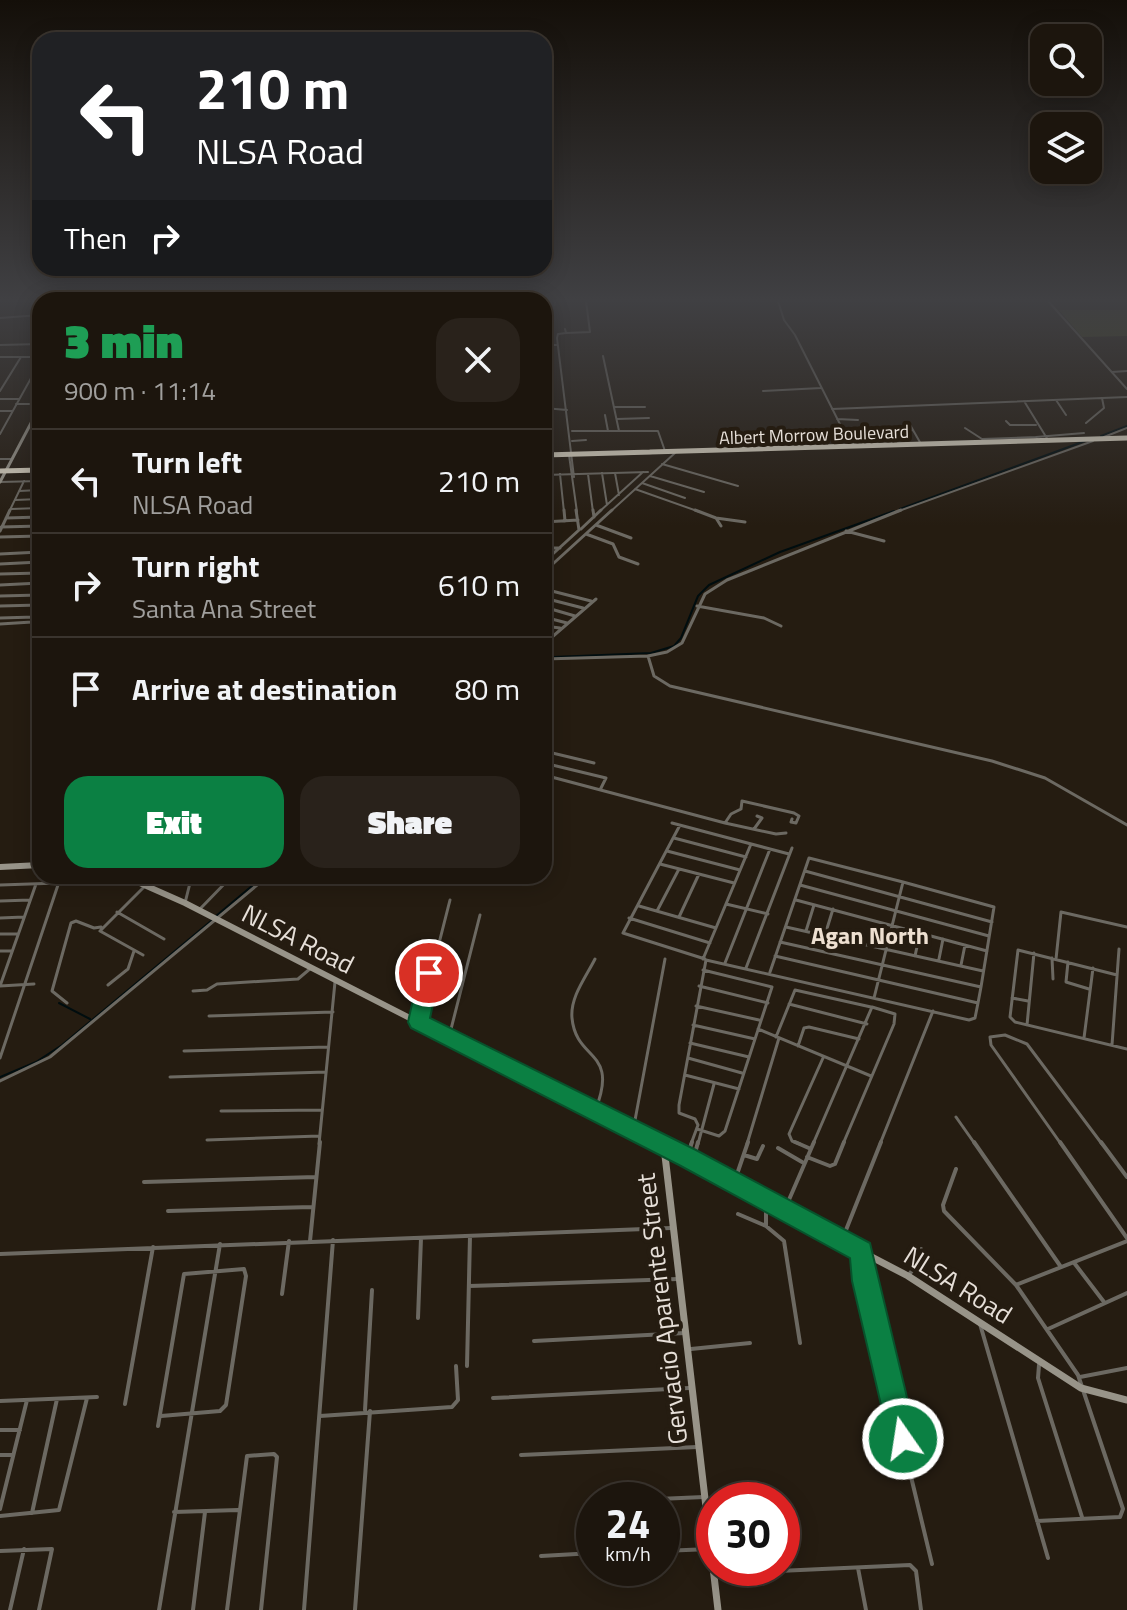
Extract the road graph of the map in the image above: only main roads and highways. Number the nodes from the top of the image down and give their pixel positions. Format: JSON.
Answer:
{"nodes":[{"id":1,"x":32,"y":422,"type":"edge"},
{"id":2,"x":1127,"y":438,"type":"edge"},
{"id":3,"x":981,"y":441,"type":"junction"},
{"id":4,"x":666,"y":454,"type":"junction"},
{"id":5,"x":552,"y":455,"type":"edge"},
{"id":6,"x":32,"y":470,"type":"edge"},
{"id":7,"x":3,"y":471,"type":"edge"},
{"id":8,"x":0,"y":482,"type":"edge"},
{"id":9,"x":32,"y":865,"type":"edge"},
{"id":10,"x":0,"y":867,"type":"edge"},
{"id":11,"x":141,"y":884,"type":"edge"},
{"id":12,"x":664,"y":1147,"type":"junction"},
{"id":13,"x":1127,"y":1400,"type":"edge"},
{"id":14,"x":704,"y":1482,"type":"edge"},
{"id":15,"x":715,"y":1586,"type":"edge"},
{"id":16,"x":718,"y":1610,"type":"edge"}],
"edges":[{"from":1,"to":7,"type":"main road"},
{"from":2,"to":3,"type":"highway","name":"Albert Morrow Boulevard"},
{"from":3,"to":4,"type":"highway","name":"Albert Morrow Boulevard"},
{"from":3,"to":4,"type":"highway","name":"Albert Morrow Boulevard"},
{"from":4,"to":5,"type":"highway","name":"Albert Morrow Boulevard"},
{"from":6,"to":7,"type":"highway"},
{"from":7,"to":8,"type":"main road"},
{"from":9,"to":10,"type":"main road"},
{"from":11,"to":12,"type":"main road","name":"NLSA Road"},
{"from":12,"to":13,"type":"main road","name":"NLSA Road"},
{"from":12,"to":14,"type":"main road","name":"Gervacio Aparente Street"},
{"from":15,"to":16,"type":"main road","name":"Gervacio Aparente Street"}]}
